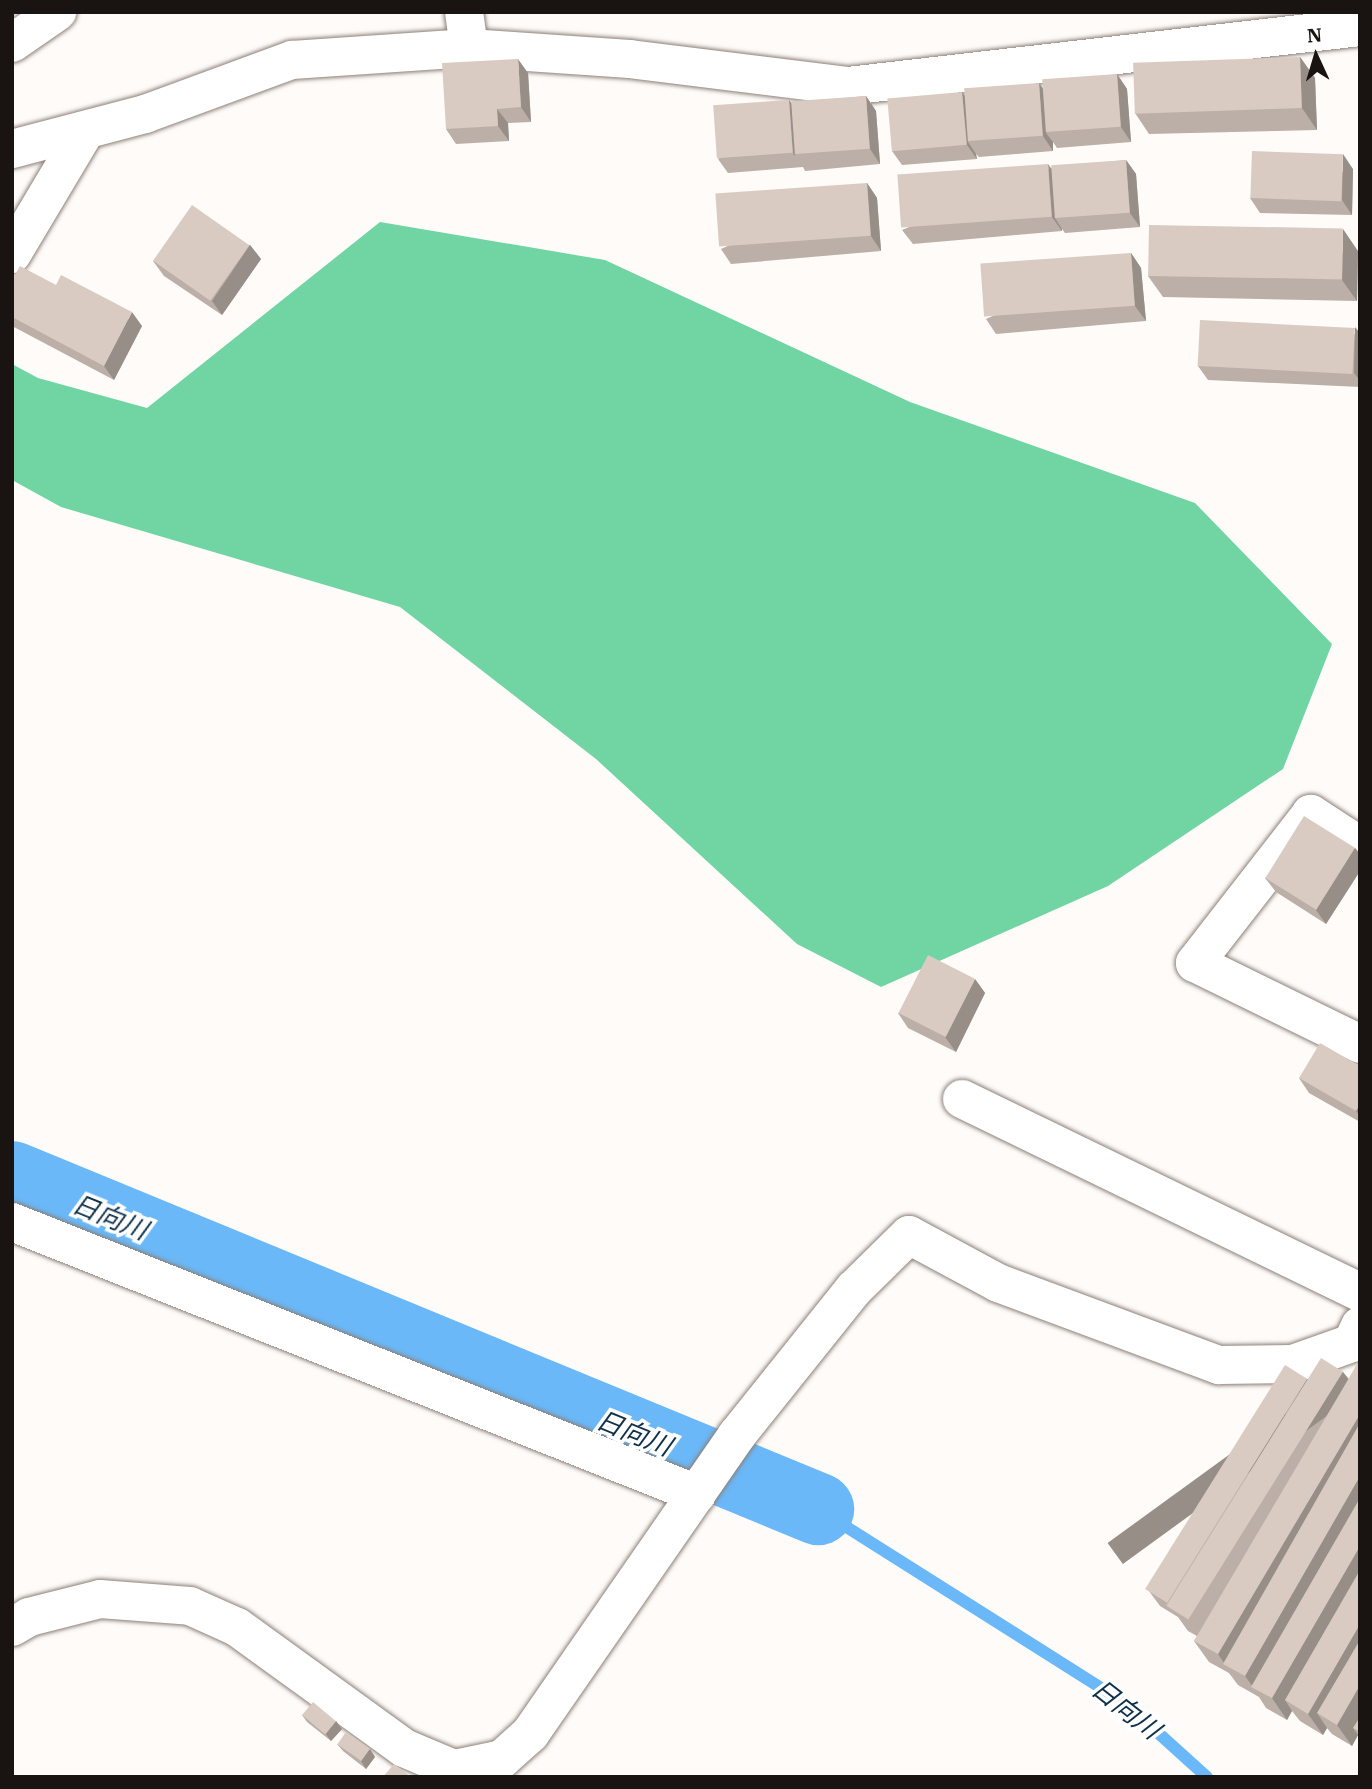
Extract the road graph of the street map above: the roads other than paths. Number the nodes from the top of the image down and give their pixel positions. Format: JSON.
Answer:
{"nodes":[{"id":1,"x":57,"y":12,"type":"edge"},
{"id":2,"x":1360,"y":27,"type":"edge"},
{"id":3,"x":466,"y":30,"type":"edge"},
{"id":4,"x":12,"y":43,"type":"edge"},
{"id":5,"x":86,"y":130,"type":"junction"},
{"id":6,"x":12,"y":149,"type":"edge"},
{"id":7,"x":12,"y":254,"type":"edge"},
{"id":8,"x":1360,"y":846,"type":"edge"},
{"id":9,"x":1360,"y":1044,"type":"edge"},
{"id":10,"x":962,"y":1099,"type":"dead end"},
{"id":11,"x":12,"y":1222,"type":"edge"},
{"id":12,"x":1360,"y":1292,"type":"edge"},
{"id":13,"x":1357,"y":1338,"type":"edge"},
{"id":14,"x":697,"y":1494,"type":"junction"},
{"id":15,"x":12,"y":1627,"type":"edge"},
{"id":16,"x":479,"y":1771,"type":"edge"}],
"edges":[{"from":1,"to":4,"type":"street"},
{"from":2,"to":3,"type":"street"},
{"from":3,"to":5,"type":"street"},
{"from":5,"to":6,"type":"street"},
{"from":5,"to":7,"type":"street"},
{"from":8,"to":9,"type":"street"},
{"from":10,"to":12,"type":"street"},
{"from":11,"to":14,"type":"street"},
{"from":13,"to":14,"type":"street"},
{"from":14,"to":16,"type":"street"},
{"from":15,"to":16,"type":"street"}]}
